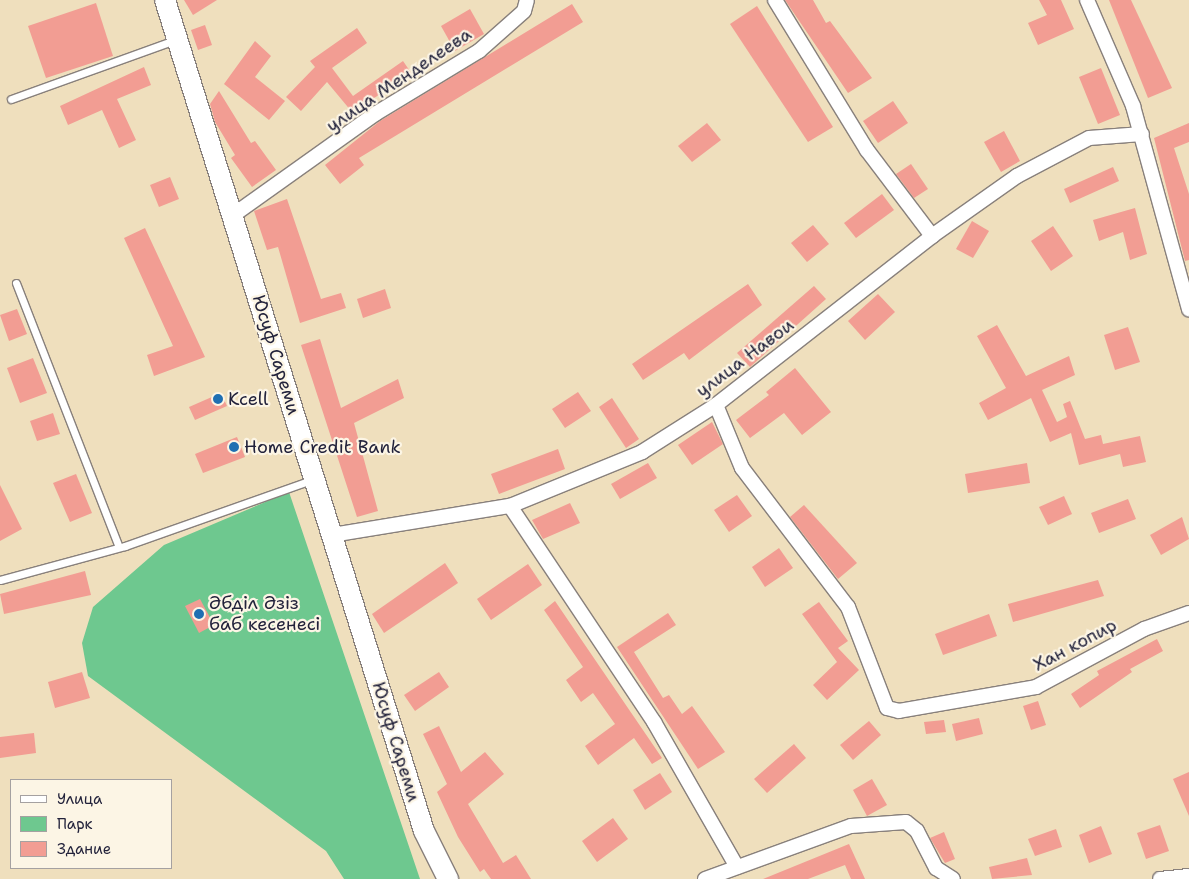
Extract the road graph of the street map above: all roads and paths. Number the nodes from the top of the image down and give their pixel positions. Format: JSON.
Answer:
{"nodes":[{"id":1,"x":165,"y":0,"type":"edge"},
{"id":2,"x":527,"y":0,"type":"edge"},
{"id":3,"x":776,"y":0,"type":"edge"},
{"id":4,"x":1087,"y":0,"type":"edge"},
{"id":5,"x":178,"y":39,"type":"junction"},
{"id":6,"x":11,"y":99,"type":"dead end"},
{"id":7,"x":1142,"y":134,"type":"junction"},
{"id":8,"x":232,"y":216,"type":"junction"},
{"id":9,"x":932,"y":236,"type":"junction"},
{"id":10,"x":16,"y":282,"type":"dead end"},
{"id":11,"x":1189,"y":309,"type":"edge"},
{"id":12,"x":716,"y":405,"type":"junction"},
{"id":13,"x":314,"y":479,"type":"junction"},
{"id":14,"x":510,"y":506,"type":"junction"},
{"id":15,"x":332,"y":535,"type":"junction"},
{"id":16,"x":119,"y":547,"type":"junction"},
{"id":17,"x":0,"y":580,"type":"edge"},
{"id":18,"x":1189,"y":613,"type":"edge"},
{"id":19,"x":737,"y":867,"type":"junction"},
{"id":20,"x":1189,"y":876,"type":"edge"},
{"id":21,"x":448,"y":879,"type":"edge"},
{"id":22,"x":705,"y":879,"type":"edge"},
{"id":23,"x":953,"y":879,"type":"edge"},
{"id":24,"x":1160,"y":879,"type":"edge"}],
"edges":[{"from":1,"to":5,"type":"main road","name":"Юсуф Сареми"},
{"from":2,"to":8,"type":"street","name":"улица Менделеева"},
{"from":3,"to":9,"type":"street"},
{"from":4,"to":7,"type":"street"},
{"from":5,"to":6,"type":"lane"},
{"from":5,"to":8,"type":"main road","name":"Юсуф Сареми"},
{"from":7,"to":9,"type":"street","name":"улица Навои"},
{"from":7,"to":11,"type":"street"},
{"from":8,"to":13,"type":"main road","name":"Юсуф Сареми"},
{"from":9,"to":12,"type":"street","name":"улица Навои"},
{"from":10,"to":16,"type":"lane"},
{"from":12,"to":14,"type":"street","name":"улица Навои"},
{"from":12,"to":18,"type":"street","name":"Хан копир"},
{"from":13,"to":15,"type":"main road","name":"Юсуф Сареми"},
{"from":13,"to":16,"type":"lane"},
{"from":14,"to":15,"type":"street","name":"улица Навои"},
{"from":14,"to":19,"type":"street"},
{"from":15,"to":21,"type":"main road","name":"Юсуф Сареми"},
{"from":16,"to":17,"type":"lane"},
{"from":19,"to":22,"type":"street"},
{"from":19,"to":23,"type":"street"},
{"from":20,"to":24,"type":"street"}]}
